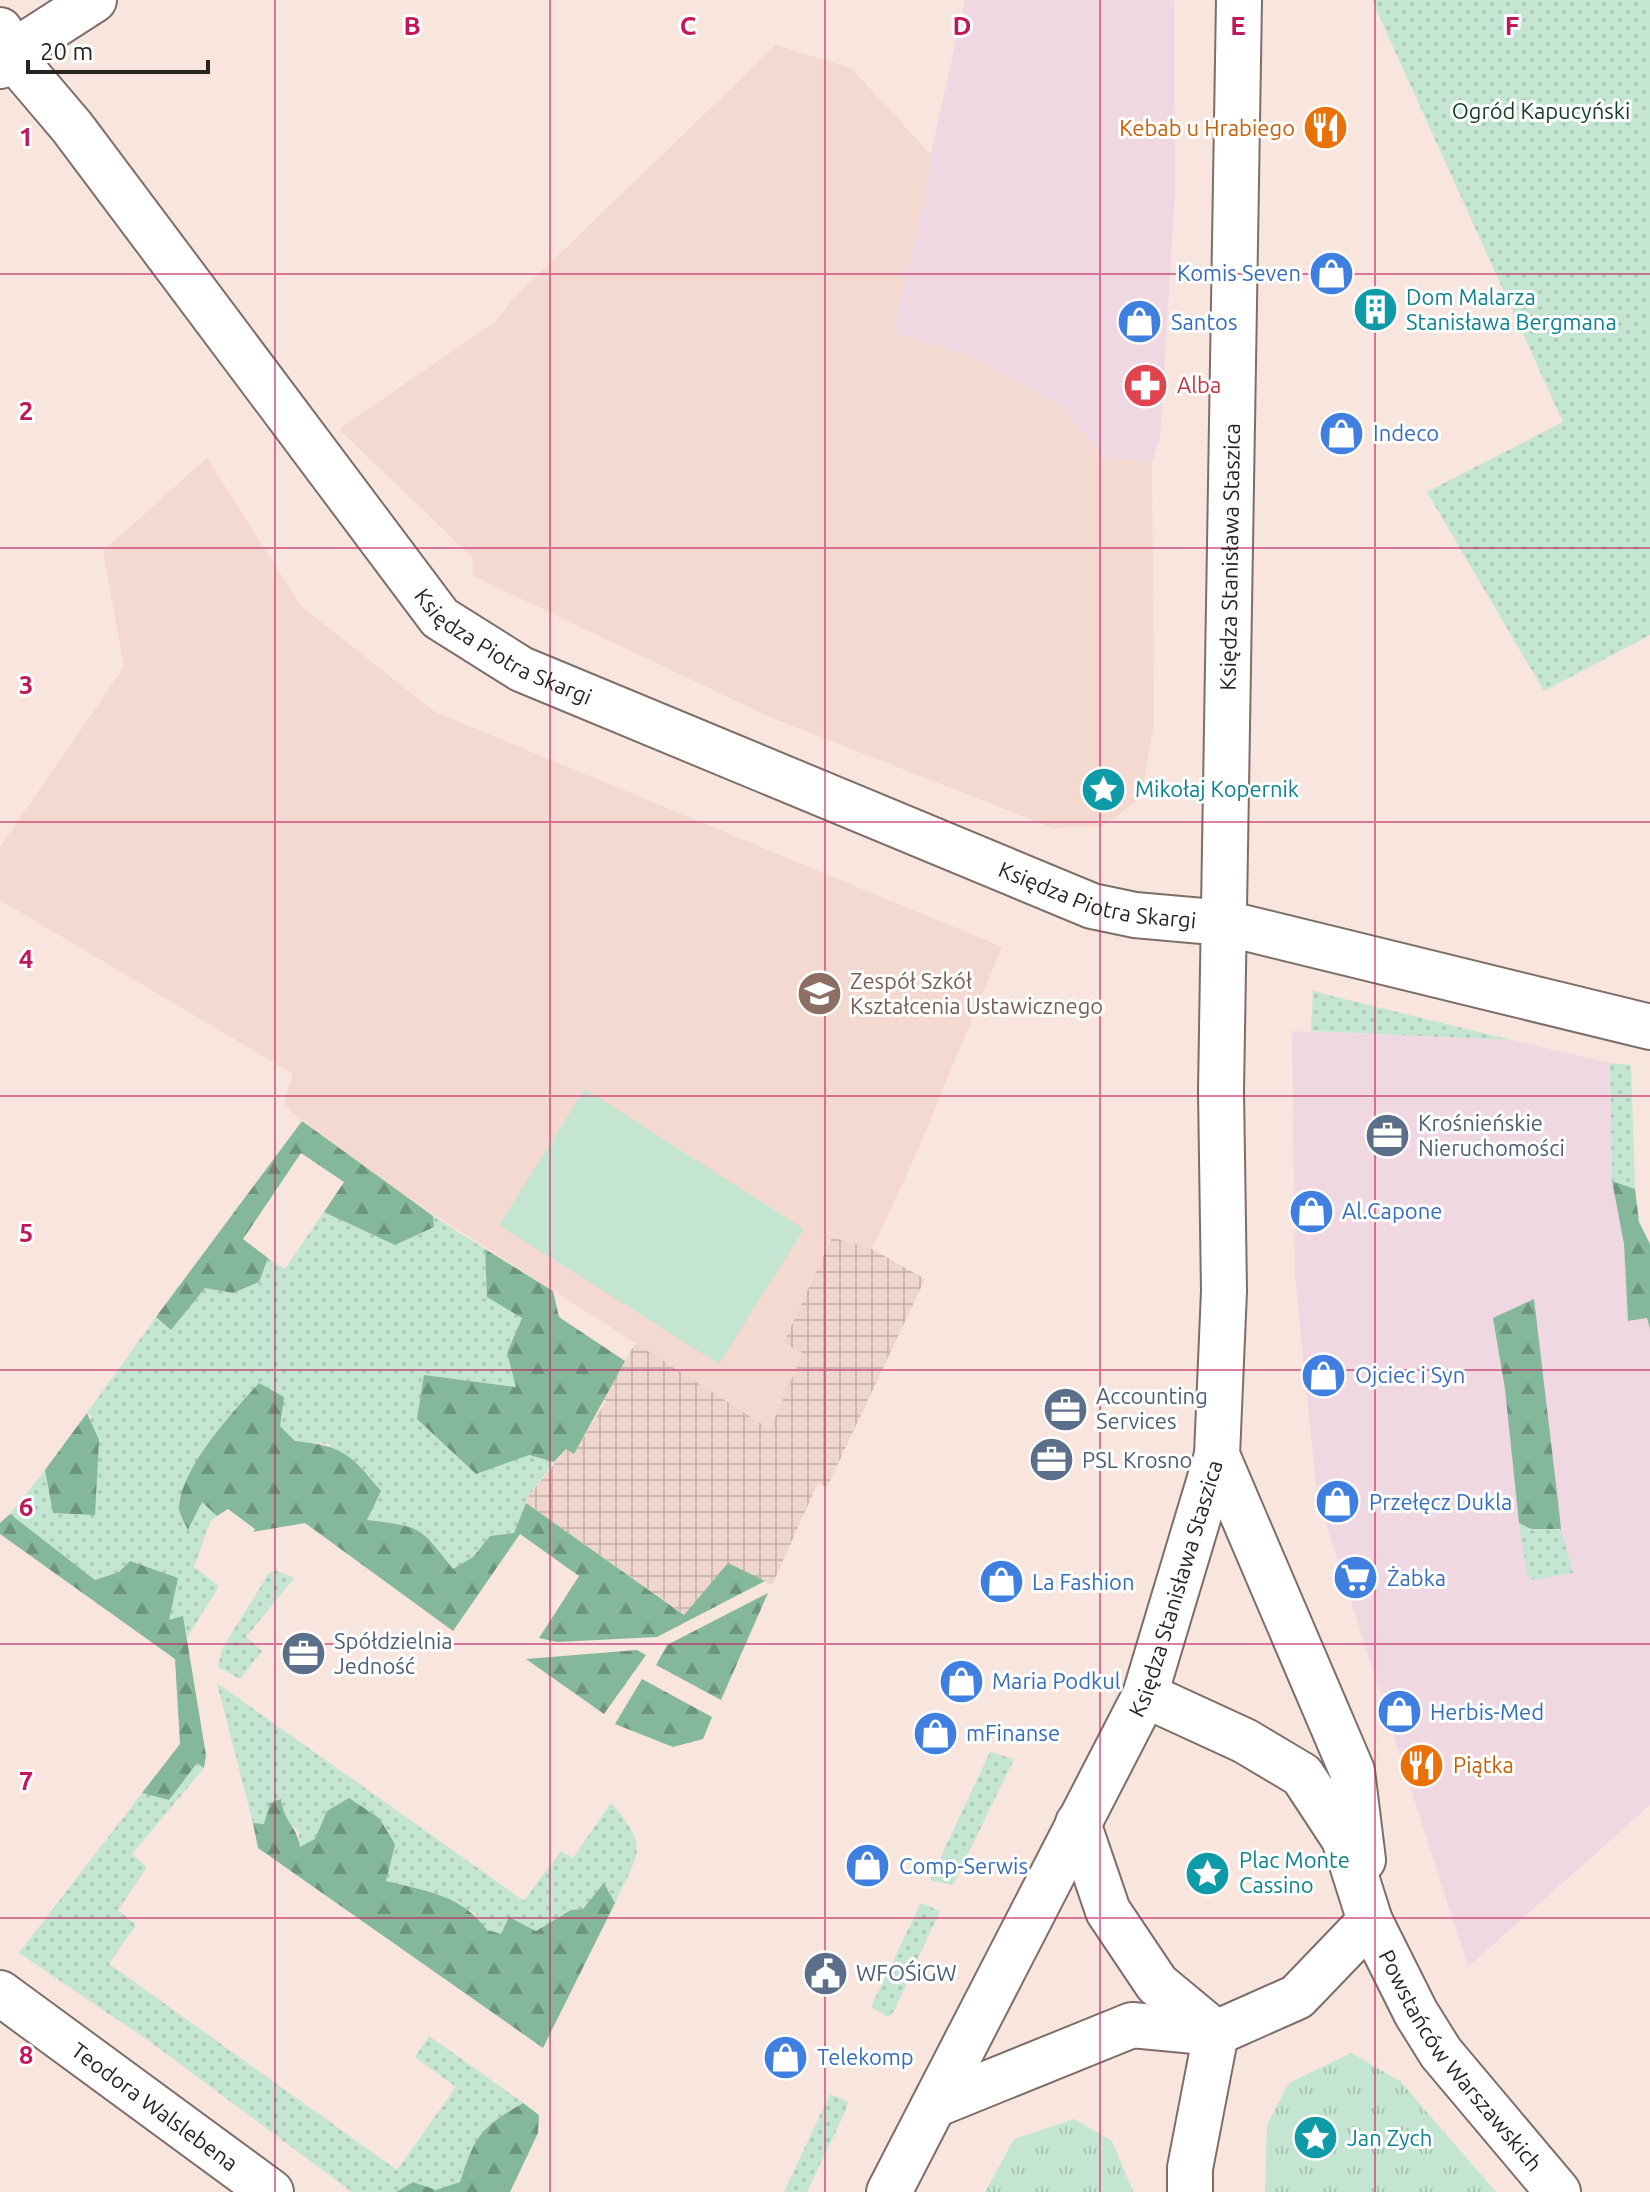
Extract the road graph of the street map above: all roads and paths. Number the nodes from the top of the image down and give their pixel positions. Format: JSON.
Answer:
{"nodes":[{"id":1,"x":94,"y":0,"type":"edge"},
{"id":2,"x":1239,"y":0,"type":"edge"},
{"id":3,"x":3,"y":50,"type":"edge"},
{"id":4,"x":1225,"y":923,"type":"junction"},
{"id":5,"x":1650,"y":1027,"type":"edge"},
{"id":6,"x":1217,"y":1455,"type":"junction"},
{"id":7,"x":1145,"y":1695,"type":"junction"},
{"id":8,"x":1078,"y":1823,"type":"junction"},
{"id":9,"x":1370,"y":1921,"type":"junction"},
{"id":10,"x":0,"y":1993,"type":"edge"},
{"id":11,"x":1216,"y":2033,"type":"junction"},
{"id":12,"x":937,"y":2104,"type":"junction"},
{"id":13,"x":271,"y":2192,"type":"edge"},
{"id":14,"x":889,"y":2192,"type":"edge"},
{"id":15,"x":1190,"y":2192,"type":"edge"},
{"id":16,"x":1558,"y":2192,"type":"edge"}],
"edges":[{"from":1,"to":3,"type":"street"},
{"from":2,"to":4,"type":"street","name":"Księdza Stanisława Staszica"},
{"from":3,"to":4,"type":"street","name":"Księdza Piotra Skargi"},
{"from":4,"to":5,"type":"street"},
{"from":4,"to":6,"type":"street","name":"Księdza Stanisława Staszica"},
{"from":6,"to":7,"type":"street","name":"Księdza Stanisława Staszica"},
{"from":6,"to":9,"type":"street"},
{"from":7,"to":8,"type":"street","name":"Księdza Stanisława Staszica"},
{"from":7,"to":9,"type":"street"},
{"from":8,"to":11,"type":"street"},
{"from":8,"to":12,"type":"street","name":"Księdza Stanisława Staszica"},
{"from":9,"to":11,"type":"street"},
{"from":9,"to":16,"type":"street","name":"Powstańców Warszawskich"},
{"from":10,"to":13,"type":"street","name":"Teodora Walslebena"},
{"from":11,"to":12,"type":"street"},
{"from":11,"to":15,"type":"street"},
{"from":12,"to":14,"type":"street","name":"Księdza Stanisława Staszica"}]}
